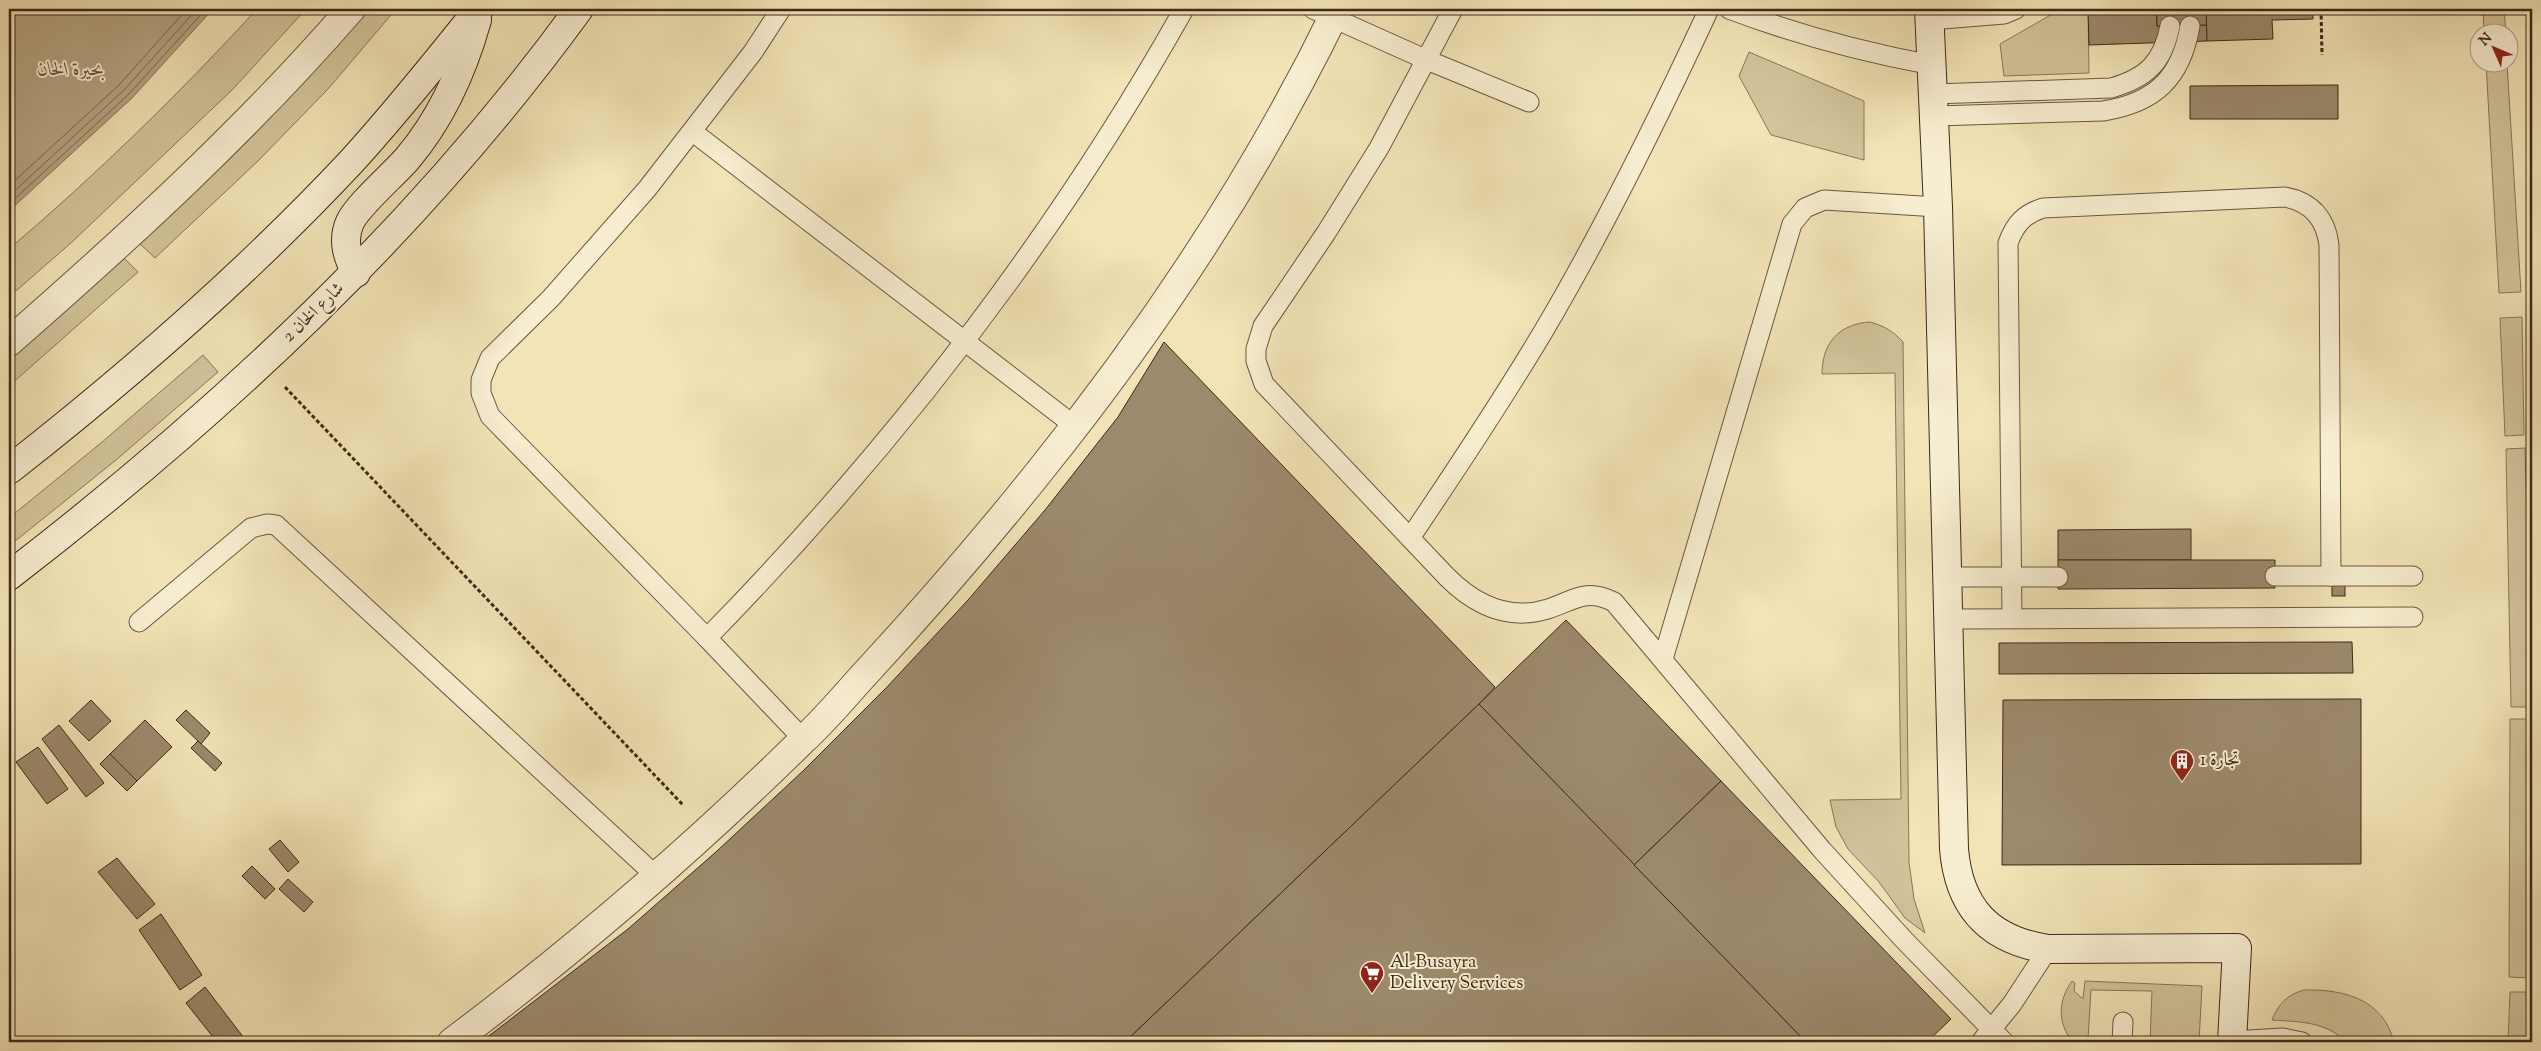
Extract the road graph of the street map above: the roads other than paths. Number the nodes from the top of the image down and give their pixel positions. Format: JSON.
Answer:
{"nodes":[{"id":1,"x":352,"y":9,"type":"edge"},
{"id":2,"x":480,"y":9,"type":"edge"},
{"id":3,"x":579,"y":9,"type":"edge"},
{"id":4,"x":781,"y":9,"type":"edge"},
{"id":5,"x":1184,"y":9,"type":"edge"},
{"id":6,"x":1453,"y":9,"type":"edge"},
{"id":7,"x":1709,"y":9,"type":"edge"},
{"id":8,"x":1729,"y":9,"type":"edge"},
{"id":9,"x":2016,"y":9,"type":"edge"},
{"id":10,"x":1328,"y":12,"type":"edge"},
{"id":11,"x":1929,"y":15,"type":"edge"},
{"id":12,"x":2170,"y":26,"type":"dead end"},
{"id":13,"x":2190,"y":26,"type":"dead end"},
{"id":14,"x":1427,"y":60,"type":"junction"},
{"id":15,"x":1932,"y":65,"type":"junction"},
{"id":16,"x":1529,"y":102,"type":"dead end"},
{"id":17,"x":1934,"y":105,"type":"junction"},
{"id":18,"x":693,"y":132,"type":"junction"},
{"id":19,"x":1938,"y":207,"type":"junction"},
{"id":20,"x":356,"y":272,"type":"junction"},
{"id":21,"x":9,"y":342,"type":"edge"},
{"id":22,"x":966,"y":342,"type":"junction"},
{"id":23,"x":1076,"y":427,"type":"junction"},
{"id":24,"x":9,"y":470,"type":"edge"},
{"id":25,"x":1410,"y":538,"type":"junction"},
{"id":26,"x":9,"y":576,"type":"edge"},
{"id":27,"x":2275,"y":576,"type":"dead end"},
{"id":28,"x":2331,"y":576,"type":"junction"},
{"id":29,"x":2412,"y":576,"type":"dead end"},
{"id":30,"x":1948,"y":577,"type":"junction"},
{"id":31,"x":2012,"y":577,"type":"junction"},
{"id":32,"x":2058,"y":577,"type":"dead end"},
{"id":33,"x":2413,"y":617,"type":"dead end"},
{"id":34,"x":2012,"y":618,"type":"junction"},
{"id":35,"x":1949,"y":619,"type":"junction"},
{"id":36,"x":138,"y":622,"type":"dead end"},
{"id":37,"x":708,"y":638,"type":"junction"},
{"id":38,"x":1664,"y":659,"type":"junction"},
{"id":39,"x":804,"y":740,"type":"junction"},
{"id":40,"x":656,"y":876,"type":"junction"},
{"id":41,"x":2048,"y":949,"type":"junction"},
{"id":42,"x":2123,"y":1022,"type":"dead end"},
{"id":43,"x":1992,"y":1038,"type":"edge"},
{"id":44,"x":2232,"y":1041,"type":"edge"},
{"id":45,"x":452,"y":1042,"type":"edge"},
{"id":46,"x":2122,"y":1042,"type":"edge"},
{"id":47,"x":2302,"y":1042,"type":"edge"}],
"edges":[{"from":1,"to":21,"type":"street"},
{"from":2,"to":20,"type":"street"},
{"from":2,"to":24,"type":"street"},
{"from":3,"to":20,"type":"street","name":"شارع الخان 2"},
{"from":4,"to":18,"type":"lane"},
{"from":5,"to":22,"type":"lane"},
{"from":6,"to":14,"type":"lane"},
{"from":7,"to":25,"type":"lane"},
{"from":8,"to":15,"type":"lane"},
{"from":9,"to":11,"type":"lane"},
{"from":10,"to":14,"type":"lane"},
{"from":10,"to":23,"type":"street"},
{"from":11,"to":15,"type":"street"},
{"from":12,"to":17,"type":"lane"},
{"from":13,"to":17,"type":"lane"},
{"from":14,"to":16,"type":"lane"},
{"from":14,"to":25,"type":"lane"},
{"from":15,"to":17,"type":"street"},
{"from":17,"to":19,"type":"street"},
{"from":18,"to":22,"type":"lane"},
{"from":18,"to":37,"type":"lane"},
{"from":19,"to":30,"type":"street"},
{"from":19,"to":38,"type":"lane"},
{"from":20,"to":26,"type":"street","name":"شارع الخان 2"},
{"from":22,"to":23,"type":"lane"},
{"from":22,"to":37,"type":"lane"},
{"from":23,"to":39,"type":"street"},
{"from":25,"to":38,"type":"lane"},
{"from":27,"to":28,"type":"lane"},
{"from":28,"to":29,"type":"lane"},
{"from":28,"to":31,"type":"lane"},
{"from":30,"to":31,"type":"lane"},
{"from":30,"to":35,"type":"street"},
{"from":31,"to":32,"type":"lane"},
{"from":31,"to":34,"type":"lane"},
{"from":33,"to":34,"type":"lane"},
{"from":34,"to":35,"type":"lane"},
{"from":35,"to":41,"type":"street"},
{"from":36,"to":40,"type":"lane"},
{"from":37,"to":39,"type":"lane"},
{"from":38,"to":43,"type":"lane"},
{"from":39,"to":40,"type":"street"},
{"from":40,"to":45,"type":"street"},
{"from":41,"to":43,"type":"lane"},
{"from":41,"to":44,"type":"street"},
{"from":42,"to":46,"type":"lane"},
{"from":44,"to":47,"type":"lane"}]}
